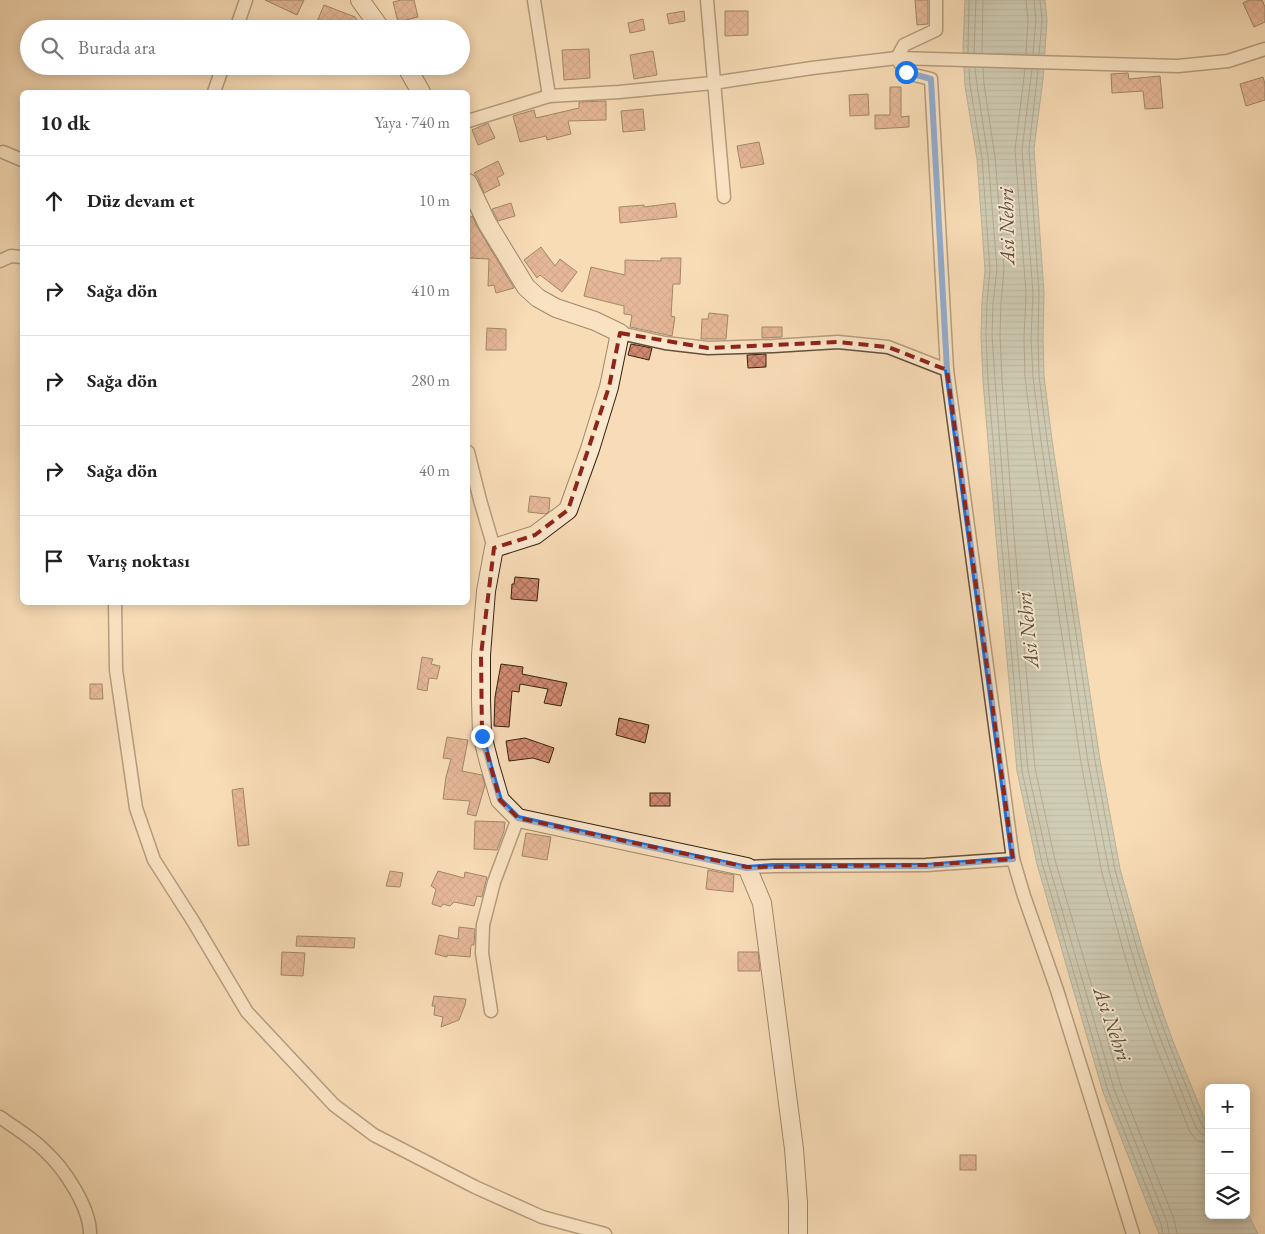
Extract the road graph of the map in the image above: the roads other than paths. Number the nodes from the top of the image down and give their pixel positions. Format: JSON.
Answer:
{"nodes":[{"id":1,"x":246,"y":0,"type":"edge"},
{"id":2,"x":360,"y":0,"type":"edge"},
{"id":3,"x":534,"y":0,"type":"edge"},
{"id":4,"x":707,"y":0,"type":"edge"},
{"id":5,"x":936,"y":0,"type":"edge"},
{"id":6,"x":239,"y":20,"type":"edge"},
{"id":7,"x":374,"y":20,"type":"edge"},
{"id":8,"x":1265,"y":48,"type":"edge"},
{"id":9,"x":897,"y":58,"type":"junction"},
{"id":10,"x":221,"y":75,"type":"edge"},
{"id":11,"x":411,"y":75,"type":"edge"},
{"id":12,"x":713,"y":83,"type":"junction"},
{"id":13,"x":215,"y":90,"type":"edge"},
{"id":14,"x":420,"y":90,"type":"edge"},
{"id":15,"x":549,"y":96,"type":"junction"},
{"id":16,"x":470,"y":120,"type":"edge"},
{"id":17,"x":3,"y":152,"type":"dead end"},
{"id":18,"x":20,"y":159,"type":"edge"},
{"id":19,"x":470,"y":187,"type":"edge"},
{"id":20,"x":724,"y":197,"type":"dead end"},
{"id":21,"x":20,"y":257,"type":"edge"},
{"id":22,"x":0,"y":261,"type":"edge"},
{"id":23,"x":620,"y":333,"type":"junction"},
{"id":24,"x":947,"y":370,"type":"junction"},
{"id":25,"x":470,"y":460,"type":"edge"},
{"id":26,"x":494,"y":548,"type":"junction"},
{"id":27,"x":115,"y":605,"type":"edge"},
{"id":28,"x":518,"y":818,"type":"junction"},
{"id":29,"x":1013,"y":859,"type":"junction"},
{"id":30,"x":747,"y":868,"type":"junction"},
{"id":31,"x":491,"y":1011,"type":"dead end"},
{"id":32,"x":0,"y":1117,"type":"edge"},
{"id":33,"x":90,"y":1234,"type":"edge"},
{"id":34,"x":606,"y":1234,"type":"edge"},
{"id":35,"x":798,"y":1234,"type":"edge"},
{"id":36,"x":1133,"y":1234,"type":"edge"}],
"edges":[{"from":1,"to":6,"type":"street"},
{"from":2,"to":7,"type":"street"},
{"from":3,"to":15,"type":"street"},
{"from":4,"to":12,"type":"street"},
{"from":5,"to":9,"type":"street"},
{"from":8,"to":9,"type":"street"},
{"from":9,"to":12,"type":"street"},
{"from":9,"to":24,"type":"street"},
{"from":10,"to":13,"type":"street"},
{"from":11,"to":14,"type":"street"},
{"from":12,"to":15,"type":"street"},
{"from":12,"to":20,"type":"street"},
{"from":15,"to":16,"type":"street"},
{"from":17,"to":18,"type":"street"},
{"from":19,"to":23,"type":"street"},
{"from":21,"to":22,"type":"street"},
{"from":23,"to":24,"type":"street"},
{"from":23,"to":26,"type":"street"},
{"from":24,"to":29,"type":"street"},
{"from":25,"to":26,"type":"street"},
{"from":26,"to":28,"type":"street"},
{"from":27,"to":34,"type":"street"},
{"from":28,"to":30,"type":"street"},
{"from":28,"to":31,"type":"street"},
{"from":29,"to":30,"type":"street"},
{"from":29,"to":36,"type":"street"},
{"from":30,"to":35,"type":"street"},
{"from":32,"to":33,"type":"street"}]}
